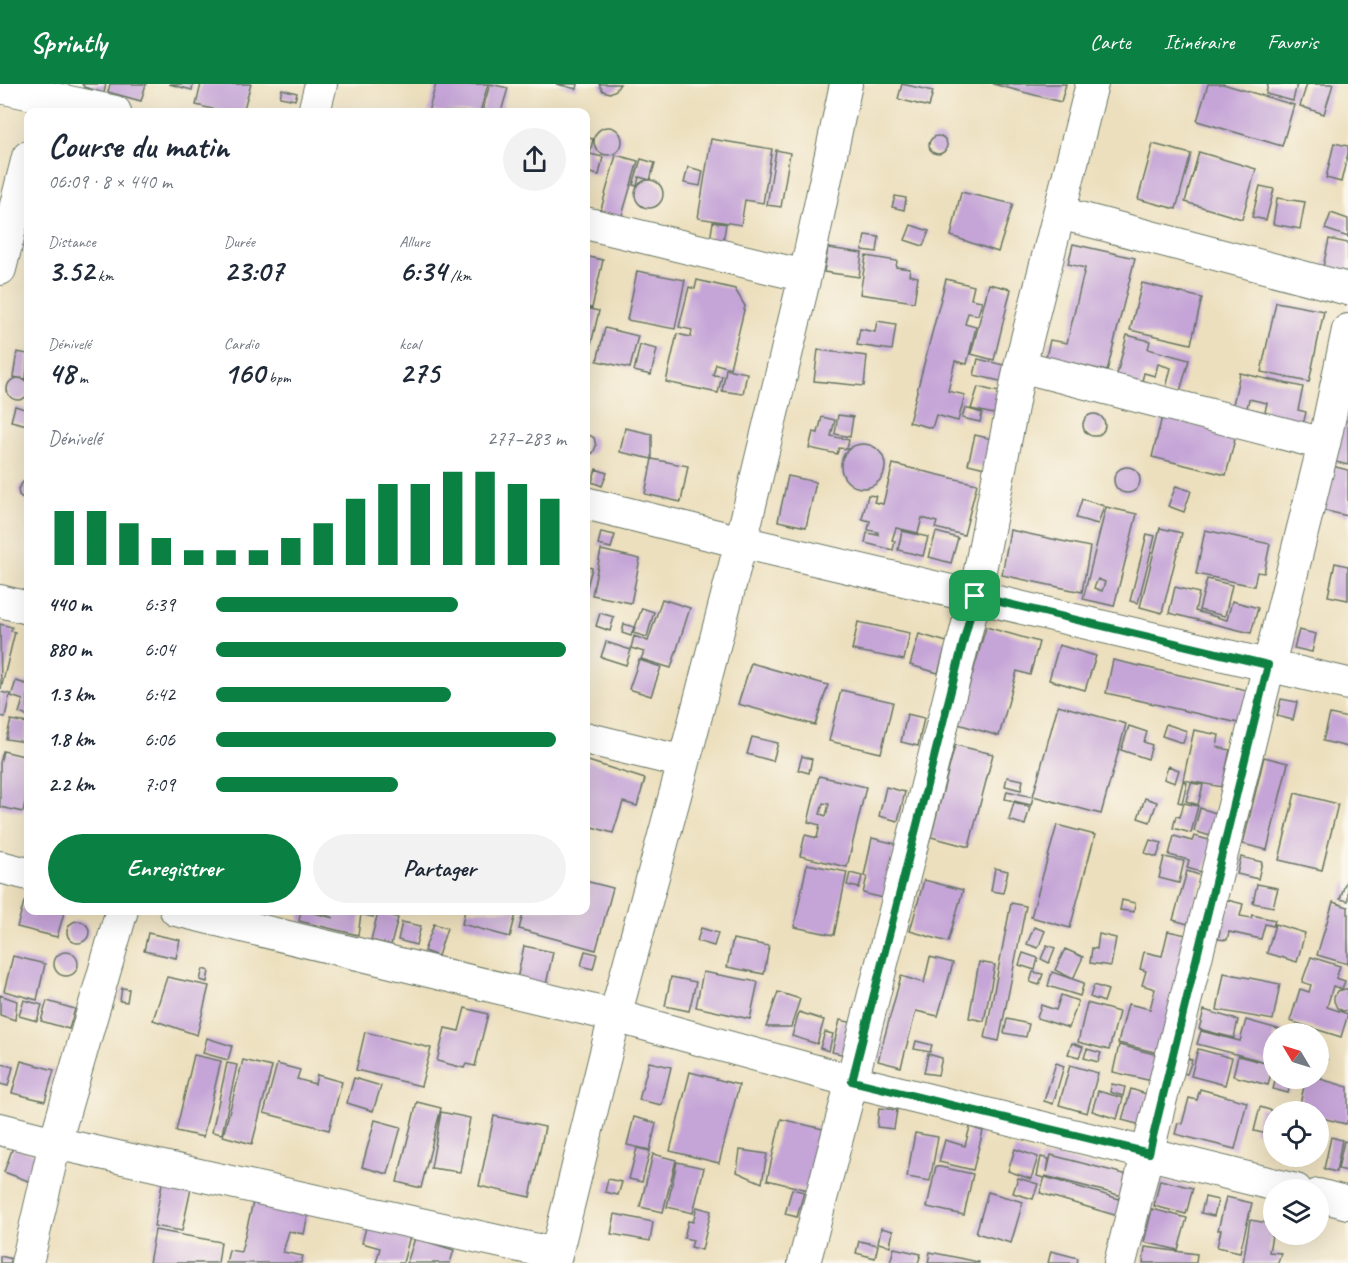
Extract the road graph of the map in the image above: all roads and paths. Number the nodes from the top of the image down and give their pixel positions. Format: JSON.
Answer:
{"nodes":[{"id":1,"x":321,"y":84,"type":"edge"},
{"id":2,"x":846,"y":84,"type":"edge"},
{"id":3,"x":1092,"y":84,"type":"edge"},
{"id":4,"x":0,"y":87,"type":"edge"},
{"id":5,"x":44,"y":98,"type":"edge"},
{"id":6,"x":95,"y":108,"type":"edge"},
{"id":7,"x":315,"y":108,"type":"edge"},
{"id":8,"x":24,"y":173,"type":"edge"},
{"id":9,"x":1060,"y":213,"type":"junction"},
{"id":10,"x":590,"y":224,"type":"edge"},
{"id":11,"x":0,"y":269,"type":"edge"},
{"id":12,"x":805,"y":276,"type":"junction"},
{"id":13,"x":1348,"y":289,"type":"edge"},
{"id":14,"x":1348,"y":330,"type":"edge"},
{"id":15,"x":1020,"y":366,"type":"junction"},
{"id":16,"x":1324,"y":444,"type":"junction"},
{"id":17,"x":590,"y":503,"type":"edge"},
{"id":18,"x":741,"y":542,"type":"junction"},
{"id":19,"x":975,"y":596,"type":"junction"},
{"id":20,"x":0,"y":601,"type":"edge"},
{"id":21,"x":24,"y":607,"type":"edge"},
{"id":22,"x":1268,"y":665,"type":"junction"},
{"id":23,"x":1348,"y":684,"type":"edge"},
{"id":24,"x":590,"y":739,"type":"edge"},
{"id":25,"x":684,"y":762,"type":"junction"},
{"id":26,"x":0,"y":867,"type":"edge"},
{"id":27,"x":24,"y":873,"type":"edge"},
{"id":28,"x":121,"y":915,"type":"edge"},
{"id":29,"x":197,"y":915,"type":"edge"},
{"id":30,"x":615,"y":1016,"type":"junction"},
{"id":31,"x":852,"y":1081,"type":"junction"},
{"id":32,"x":0,"y":1129,"type":"edge"},
{"id":33,"x":55,"y":1143,"type":"junction"},
{"id":34,"x":1149,"y":1153,"type":"junction"},
{"id":35,"x":1263,"y":1182,"type":"edge"},
{"id":36,"x":1329,"y":1198,"type":"edge"},
{"id":37,"x":1348,"y":1203,"type":"edge"},
{"id":38,"x":555,"y":1259,"type":"edge"},
{"id":39,"x":27,"y":1263,"type":"edge"},
{"id":40,"x":804,"y":1263,"type":"edge"},
{"id":41,"x":1120,"y":1263,"type":"edge"}],
"edges":[{"from":1,"to":7,"type":"street"},
{"from":2,"to":12,"type":"street"},
{"from":3,"to":9,"type":"street"},
{"from":4,"to":5,"type":"street"},
{"from":5,"to":6,"type":"street"},
{"from":8,"to":11,"type":"street"},
{"from":9,"to":13,"type":"street"},
{"from":9,"to":15,"type":"street"},
{"from":10,"to":12,"type":"street"},
{"from":12,"to":18,"type":"street"},
{"from":14,"to":16,"type":"street"},
{"from":15,"to":16,"type":"street"},
{"from":15,"to":19,"type":"street"},
{"from":16,"to":22,"type":"street"},
{"from":17,"to":18,"type":"street"},
{"from":18,"to":19,"type":"street"},
{"from":18,"to":25,"type":"street"},
{"from":19,"to":22,"type":"street"},
{"from":19,"to":31,"type":"street"},
{"from":20,"to":21,"type":"street"},
{"from":22,"to":23,"type":"street"},
{"from":22,"to":34,"type":"street"},
{"from":24,"to":25,"type":"street"},
{"from":25,"to":30,"type":"street"},
{"from":26,"to":27,"type":"street"},
{"from":28,"to":33,"type":"street"},
{"from":29,"to":30,"type":"street"},
{"from":30,"to":31,"type":"street"},
{"from":30,"to":38,"type":"street"},
{"from":31,"to":34,"type":"street"},
{"from":31,"to":40,"type":"street"},
{"from":32,"to":33,"type":"street"},
{"from":33,"to":38,"type":"street"},
{"from":33,"to":39,"type":"street"},
{"from":34,"to":35,"type":"street"},
{"from":34,"to":41,"type":"street"},
{"from":36,"to":37,"type":"street"}]}
